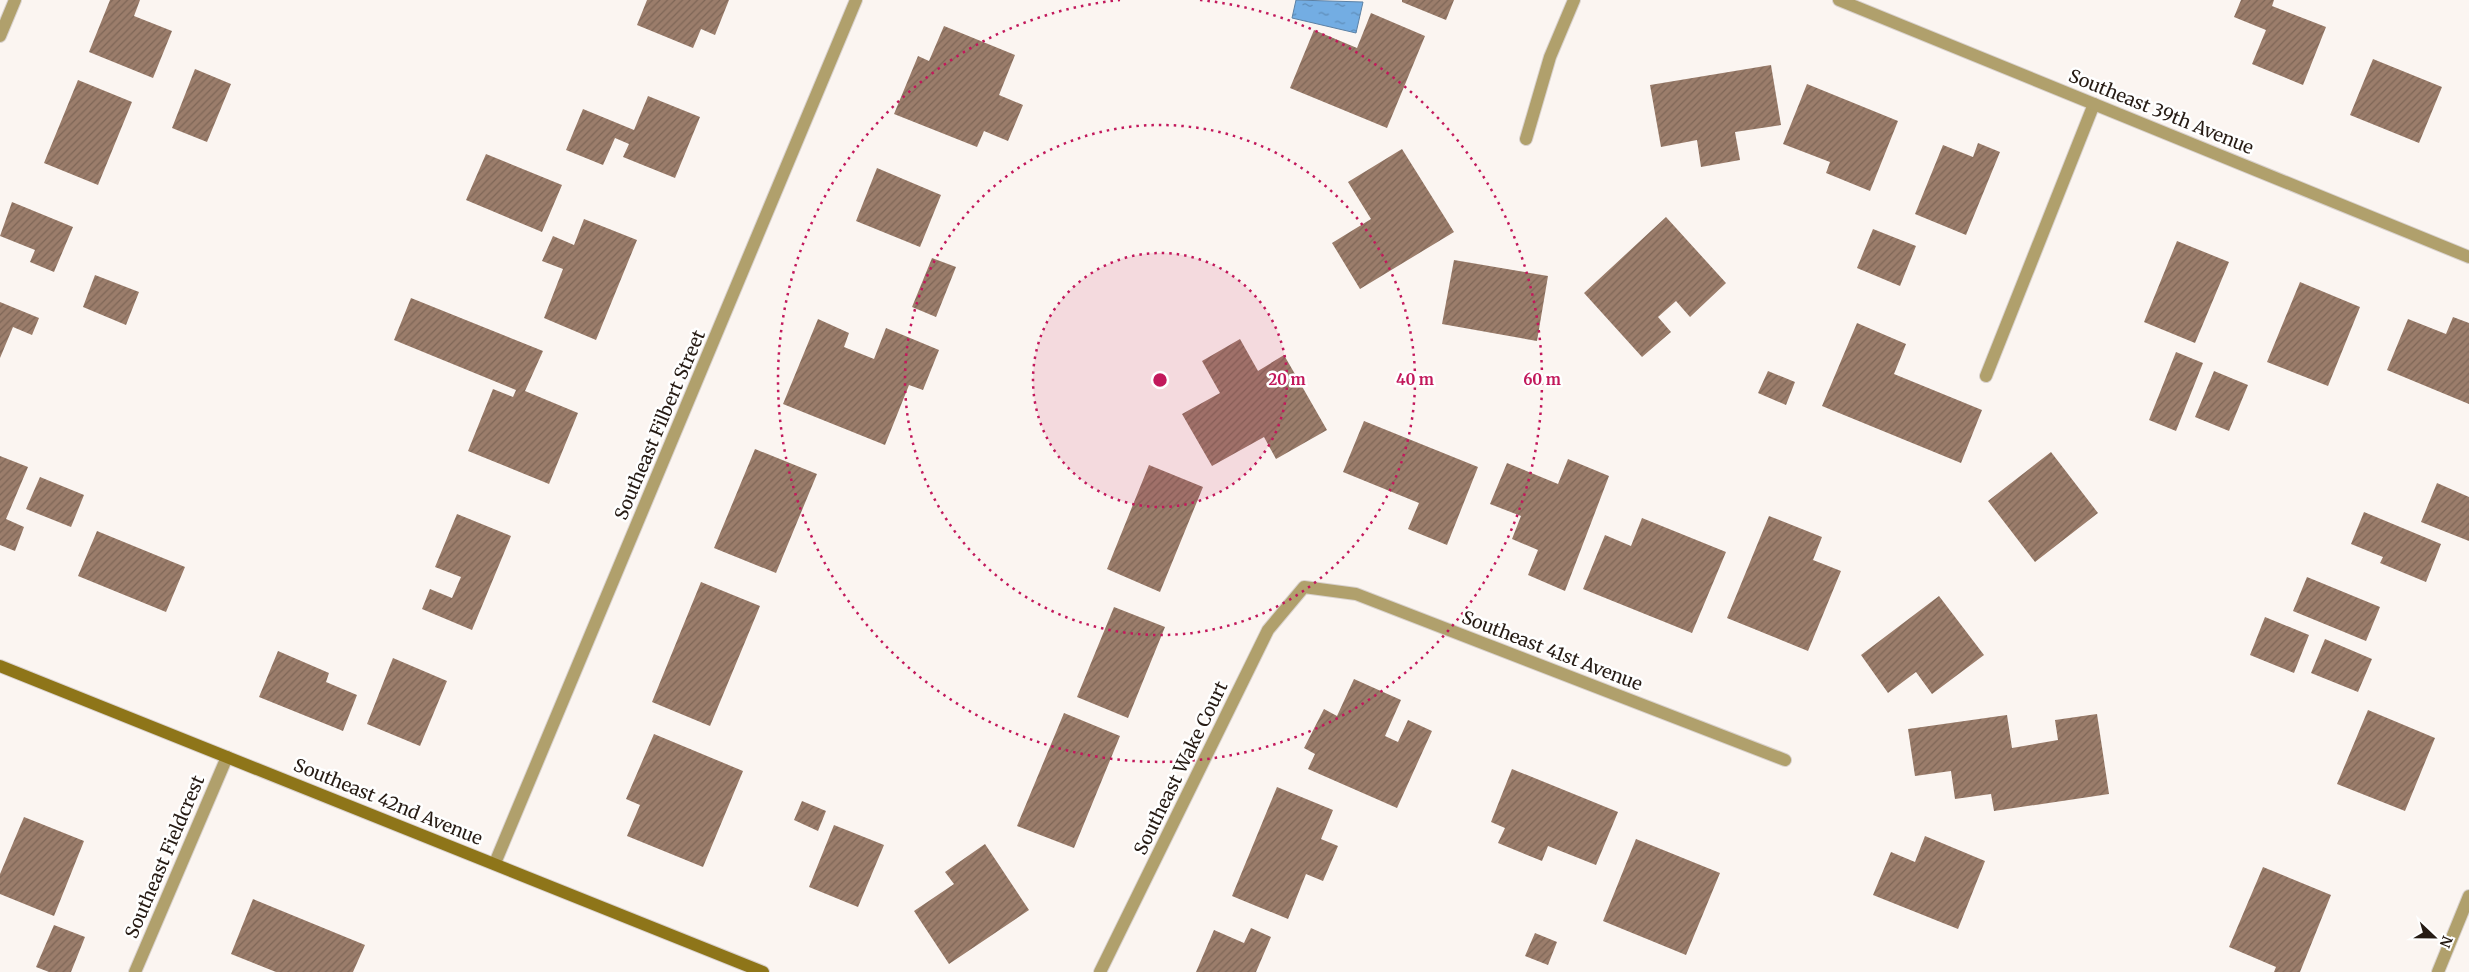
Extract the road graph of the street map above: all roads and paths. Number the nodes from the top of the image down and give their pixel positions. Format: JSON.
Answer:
{"nodes":[{"id":1,"x":15,"y":0,"type":"edge"},
{"id":2,"x":856,"y":0,"type":"edge"},
{"id":3,"x":1574,"y":0,"type":"edge"},
{"id":4,"x":1839,"y":0,"type":"edge"},
{"id":5,"x":0,"y":36,"type":"edge"},
{"id":6,"x":2094,"y":104,"type":"junction"},
{"id":7,"x":1526,"y":139,"type":"dead end"},
{"id":8,"x":2469,"y":257,"type":"edge"},
{"id":9,"x":1986,"y":376,"type":"dead end"},
{"id":10,"x":1304,"y":587,"type":"joint"},
{"id":11,"x":0,"y":666,"type":"edge"},
{"id":12,"x":227,"y":757,"type":"junction"},
{"id":13,"x":1785,"y":760,"type":"dead end"},
{"id":14,"x":495,"y":864,"type":"junction"},
{"id":15,"x":2469,"y":896,"type":"edge"},
{"id":16,"x":135,"y":972,"type":"edge"},
{"id":17,"x":762,"y":972,"type":"edge"},
{"id":18,"x":1100,"y":972,"type":"edge"},
{"id":19,"x":2438,"y":972,"type":"edge"}],
"edges":[{"from":1,"to":5,"type":"street"},
{"from":2,"to":14,"type":"street","name":"Southeast Filbert Street"},
{"from":3,"to":7,"type":"street"},
{"from":4,"to":6,"type":"street","name":"Southeast 39th Avenue"},
{"from":6,"to":8,"type":"street","name":"Southeast 39th Avenue"},
{"from":6,"to":9,"type":"street"},
{"from":10,"to":13,"type":"street","name":"Southeast 41st Avenue"},
{"from":10,"to":18,"type":"street","name":"Southeast Wake Court"},
{"from":11,"to":12,"type":"street","name":"Southeast 42nd Avenue"},
{"from":12,"to":14,"type":"street","name":"Southeast 42nd Avenue"},
{"from":12,"to":16,"type":"street","name":"Southeast Fieldcrest"},
{"from":14,"to":17,"type":"street","name":"Southeast 42nd Avenue"},
{"from":15,"to":19,"type":"street"}]}
